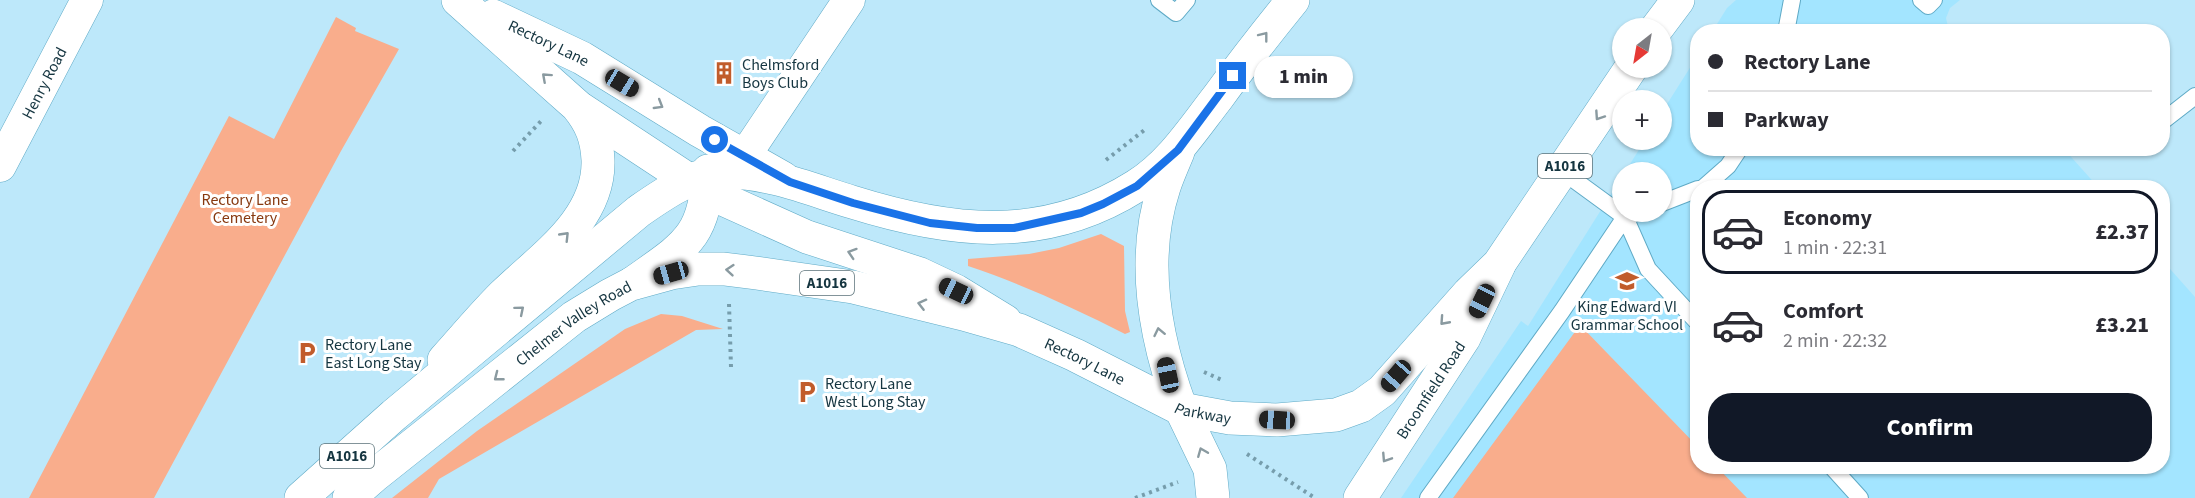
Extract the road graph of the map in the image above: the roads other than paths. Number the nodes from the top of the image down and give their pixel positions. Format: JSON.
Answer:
{"nodes":[{"id":1,"x":87,"y":0,"type":"edge"},
{"id":2,"x":458,"y":0,"type":"edge"},
{"id":3,"x":849,"y":0,"type":"edge"},
{"id":4,"x":1159,"y":0,"type":"edge"},
{"id":5,"x":1187,"y":0,"type":"edge"},
{"id":6,"x":1293,"y":0,"type":"edge"},
{"id":7,"x":1792,"y":0,"type":"edge"},
{"id":8,"x":1921,"y":0,"type":"edge"},
{"id":9,"x":1934,"y":0,"type":"edge"},
{"id":10,"x":1788,"y":24,"type":"edge"},
{"id":11,"x":1624,"y":78,"type":"edge"},
{"id":12,"x":2195,"y":96,"type":"edge"},
{"id":13,"x":577,"y":106,"type":"junction"},
{"id":14,"x":2170,"y":116,"type":"edge"},
{"id":15,"x":700,"y":131,"type":"junction"},
{"id":16,"x":1178,"y":150,"type":"junction"},
{"id":17,"x":1735,"y":156,"type":"edge"},
{"id":18,"x":744,"y":157,"type":"junction"},
{"id":19,"x":0,"y":166,"type":"edge"},
{"id":20,"x":1562,"y":171,"type":"junction"},
{"id":21,"x":1712,"y":180,"type":"edge"},
{"id":22,"x":790,"y":182,"type":"junction"},
{"id":23,"x":702,"y":183,"type":"junction"},
{"id":24,"x":1690,"y":192,"type":"edge"},
{"id":25,"x":1672,"y":199,"type":"edge"},
{"id":26,"x":1612,"y":202,"type":"edge"},
{"id":27,"x":1626,"y":222,"type":"edge"},
{"id":28,"x":1634,"y":222,"type":"edge"},
{"id":29,"x":1500,"y":264,"type":"junction"},
{"id":30,"x":631,"y":284,"type":"junction"},
{"id":31,"x":1690,"y":314,"type":"edge"},
{"id":32,"x":1019,"y":330,"type":"junction"},
{"id":33,"x":1181,"y":409,"type":"junction"},
{"id":34,"x":394,"y":415,"type":"junction"},
{"id":35,"x":1838,"y":474,"type":"edge"},
{"id":36,"x":301,"y":498,"type":"edge"},
{"id":37,"x":349,"y":498,"type":"edge"},
{"id":38,"x":1213,"y":498,"type":"edge"},
{"id":39,"x":1360,"y":498,"type":"edge"},
{"id":40,"x":1428,"y":498,"type":"edge"},
{"id":41,"x":1860,"y":498,"type":"edge"}],
"edges":[{"from":1,"to":19,"type":"street","name":"Henry Road"},
{"from":13,"to":2,"type":"main road","name":"Rectory Lane","one_way":true},
{"from":2,"to":15,"type":"main road","name":"Rectory Lane","one_way":true},
{"from":3,"to":18,"type":"street"},
{"from":4,"to":5,"type":"lane"},
{"from":16,"to":6,"type":"main road","name":"Parkway","number":"A1016","one_way":true},
{"from":7,"to":10,"type":"lane"},
{"from":8,"to":9,"type":"lane"},
{"from":11,"to":20,"type":"main road","name":"Broomfield Road","number":"A1016","one_way":true},
{"from":12,"to":14,"type":"lane"},
{"from":13,"to":23,"type":"main road"},
{"from":34,"to":13,"type":"main road","name":"Rectory Lane","one_way":true},
{"from":15,"to":18,"type":"main road","name":"Rectory Lane"},
{"from":15,"to":23,"type":"main road"},
{"from":16,"to":22,"type":"main road","name":"Parkway","number":"A1016"},
{"from":33,"to":16,"type":"main road","name":"Parkway","number":"A1016","one_way":true},
{"from":17,"to":21,"type":"lane"},
{"from":18,"to":22,"type":"main road","name":"Rectory Lane"},
{"from":20,"to":26,"type":"lane"},
{"from":20,"to":29,"type":"main road","name":"Broomfield Road","number":"A1016"},
{"from":22,"to":23,"type":"main road","number":"A1016"},
{"from":23,"to":30,"type":"main road"},
{"from":32,"to":23,"type":"main road","one_way":true},
{"from":34,"to":23,"type":"main road","number":"A1016","one_way":true},
{"from":24,"to":25,"type":"lane"},
{"from":27,"to":40,"type":"lane"},
{"from":28,"to":31,"type":"lane"},
{"from":29,"to":33,"type":"main road","name":"Parkway","number":"A1016","one_way":true},
{"from":29,"to":39,"type":"main road","name":"Broomfield Road","one_way":true},
{"from":32,"to":30,"type":"main road","name":"Chelmer Valley Road","number":"A1016","one_way":true},
{"from":30,"to":37,"type":"main road","name":"Chelmer Valley Road","number":"A1016","one_way":true},
{"from":32,"to":33,"type":"main road","name":"Rectory Lane","number":"A1016"},
{"from":38,"to":33,"type":"main road","one_way":true},
{"from":34,"to":36,"type":"main road","number":"A1016"},
{"from":35,"to":41,"type":"lane"}]}
